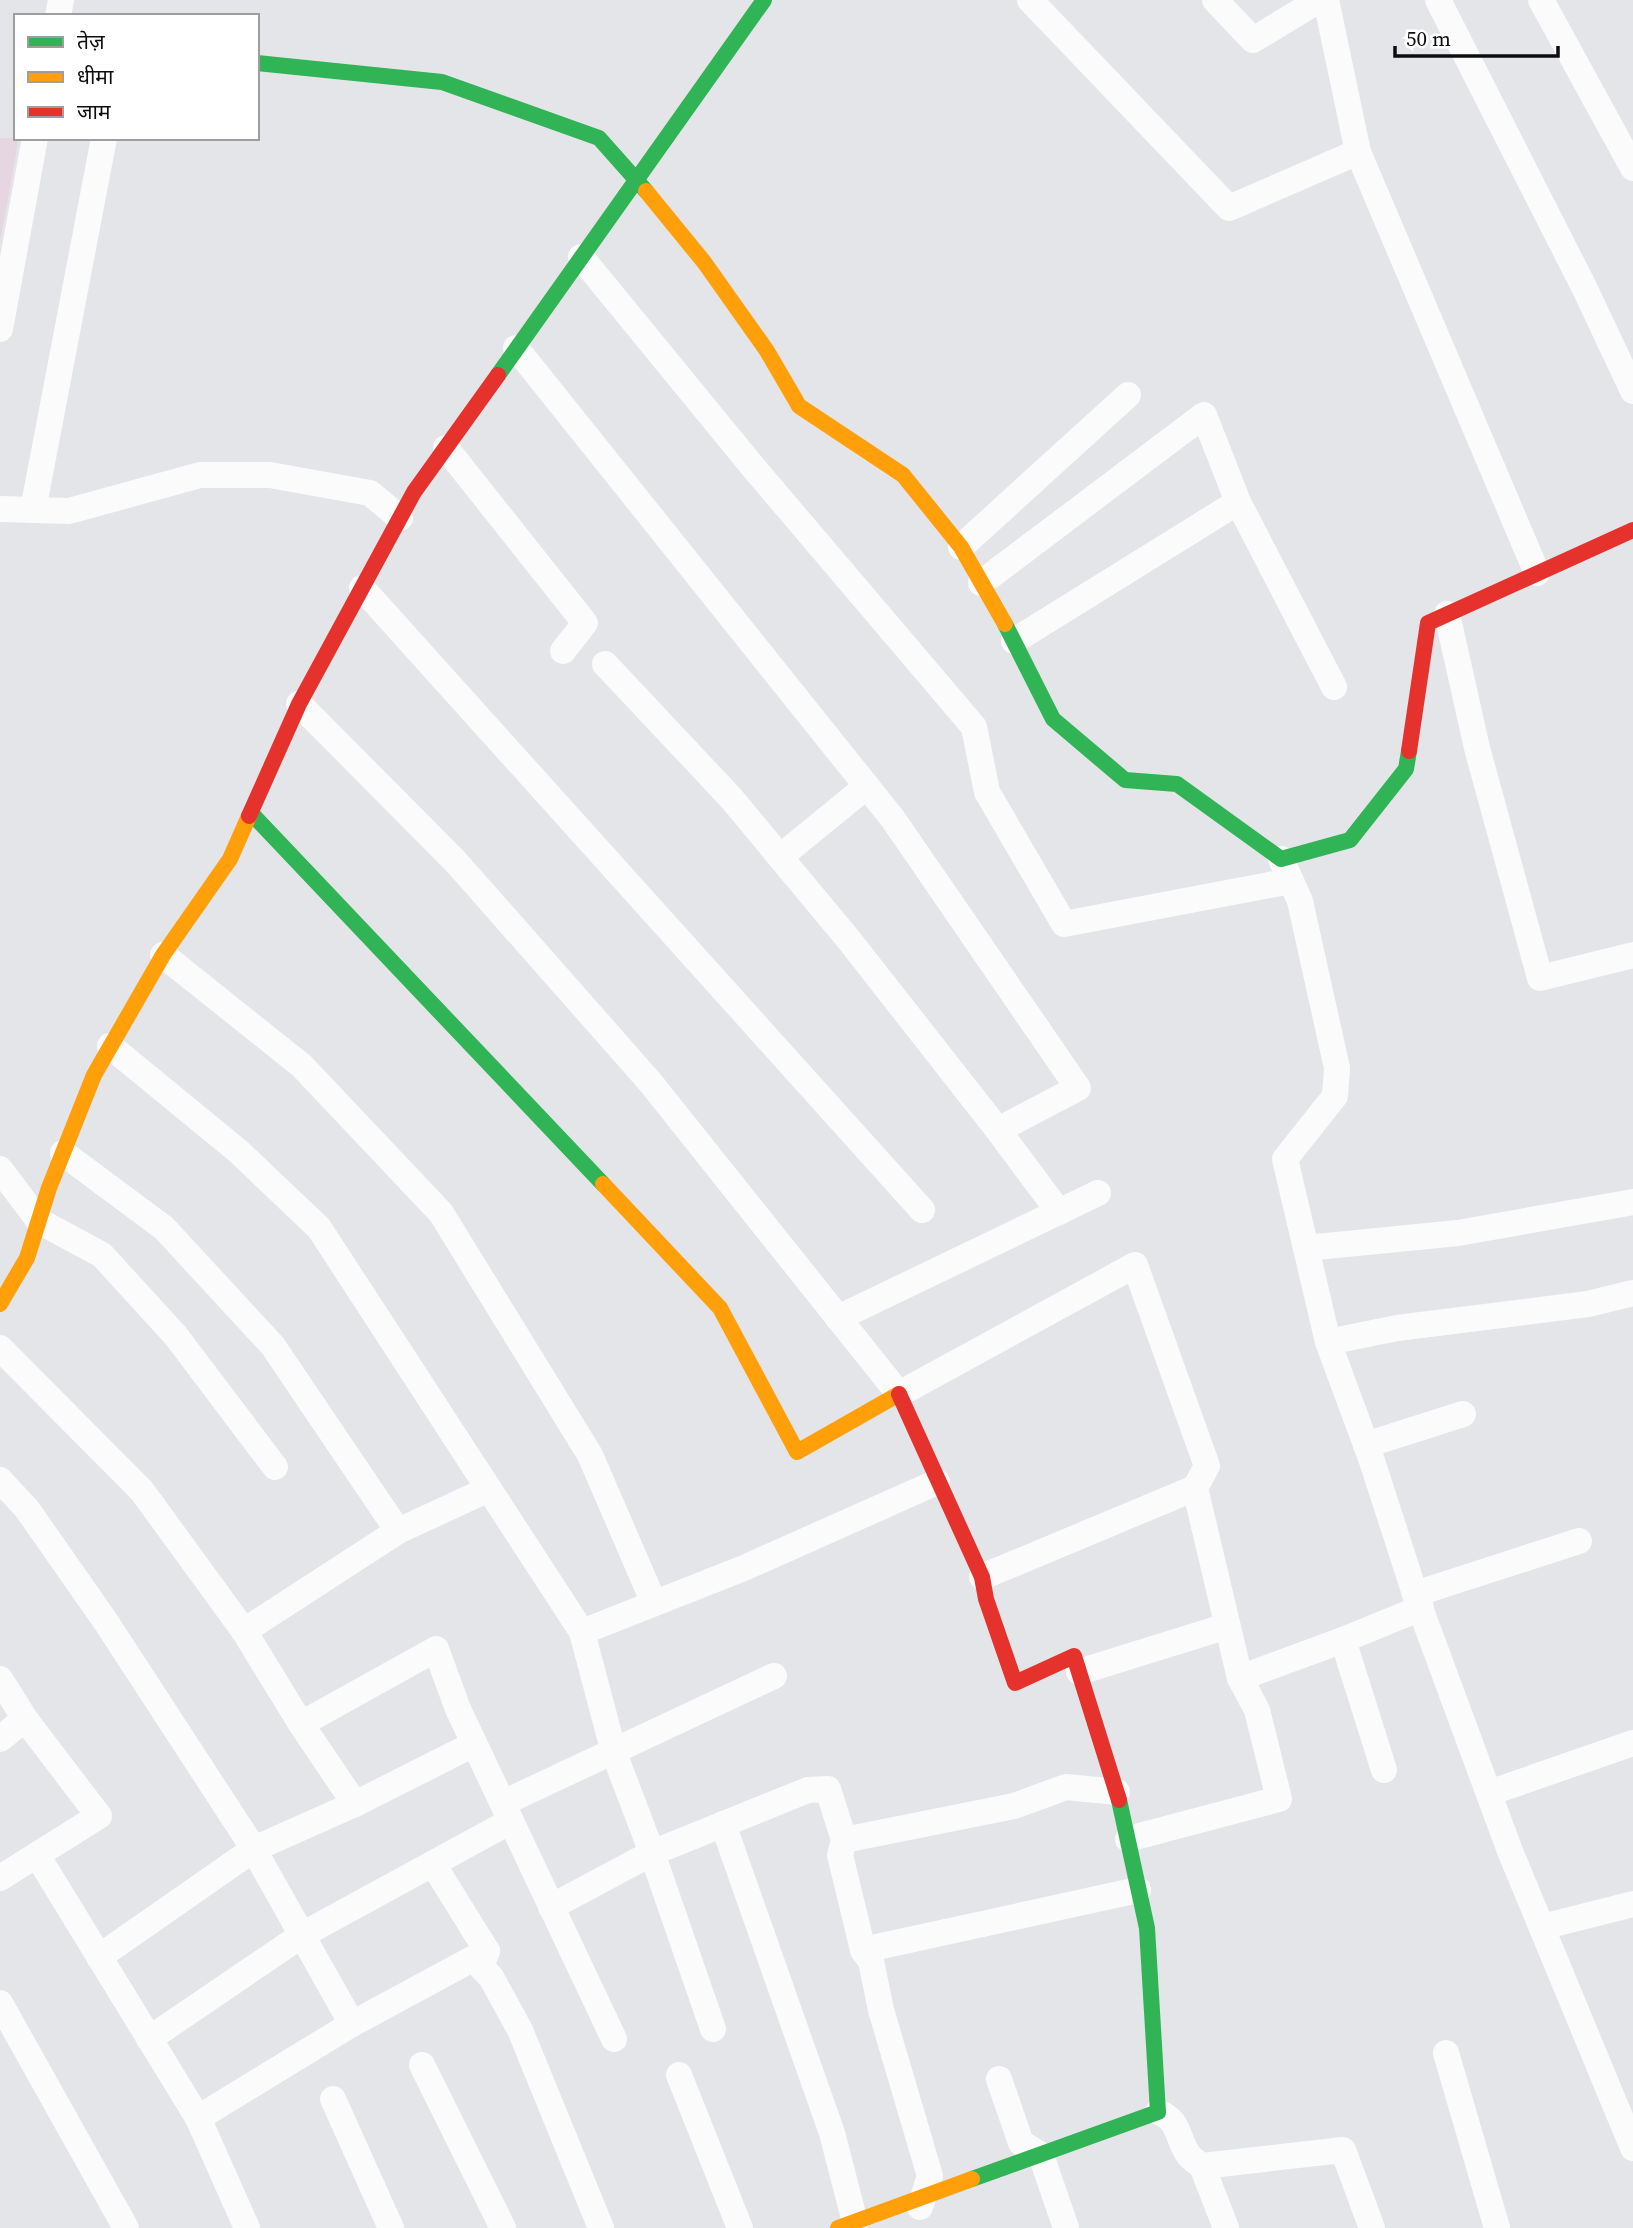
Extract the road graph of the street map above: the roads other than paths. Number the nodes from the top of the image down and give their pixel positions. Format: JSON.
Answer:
{"nodes":[{"id":1,"x":764,"y":0,"type":"edge"},
{"id":2,"x":1030,"y":0,"type":"edge"},
{"id":3,"x":1215,"y":0,"type":"edge"},
{"id":4,"x":1437,"y":0,"type":"edge"},
{"id":5,"x":1541,"y":0,"type":"edge"},
{"id":6,"x":1330,"y":2,"type":"edge"},
{"id":7,"x":259,"y":64,"type":"edge"},
{"id":8,"x":35,"y":140,"type":"edge"},
{"id":9,"x":104,"y":140,"type":"edge"},
{"id":10,"x":1358,"y":152,"type":"junction"},
{"id":11,"x":1633,"y":168,"type":"edge"},
{"id":12,"x":636,"y":179,"type":"junction"},
{"id":13,"x":581,"y":257,"type":"junction"},
{"id":14,"x":0,"y":329,"type":"edge"},
{"id":15,"x":516,"y":348,"type":"junction"},
{"id":16,"x":1633,"y":391,"type":"edge"},
{"id":17,"x":1128,"y":396,"type":"dead end"},
{"id":18,"x":446,"y":448,"type":"junction"},
{"id":19,"x":1238,"y":502,"type":"junction"},
{"id":20,"x":0,"y":509,"type":"edge"},
{"id":21,"x":33,"y":510,"type":"junction"},
{"id":22,"x":400,"y":517,"type":"junction"},
{"id":23,"x":1633,"y":530,"type":"edge"},
{"id":24,"x":961,"y":547,"type":"junction"},
{"id":25,"x":1537,"y":573,"type":"junction"},
{"id":26,"x":981,"y":583,"type":"junction"},
{"id":27,"x":362,"y":588,"type":"junction"},
{"id":28,"x":1447,"y":614,"type":"junction"},
{"id":29,"x":1014,"y":641,"type":"junction"},
{"id":30,"x":563,"y":651,"type":"dead end"},
{"id":31,"x":605,"y":664,"type":"dead end"},
{"id":32,"x":1334,"y":687,"type":"dead end"},
{"id":33,"x":299,"y":704,"type":"junction"},
{"id":34,"x":867,"y":786,"type":"junction"},
{"id":35,"x":251,"y":813,"type":"junction"},
{"id":36,"x":780,"y":857,"type":"junction"},
{"id":37,"x":1286,"y":870,"type":"junction"},
{"id":38,"x":163,"y":954,"type":"junction"},
{"id":39,"x":1633,"y":955,"type":"edge"},
{"id":40,"x":110,"y":1046,"type":"junction"},
{"id":41,"x":998,"y":1130,"type":"junction"},
{"id":42,"x":63,"y":1153,"type":"junction"},
{"id":43,"x":0,"y":1169,"type":"edge"},
{"id":44,"x":1098,"y":1193,"type":"dead end"},
{"id":45,"x":1633,"y":1202,"type":"edge"},
{"id":46,"x":922,"y":1210,"type":"dead end"},
{"id":47,"x":1059,"y":1212,"type":"junction"},
{"id":48,"x":39,"y":1221,"type":"junction"},
{"id":49,"x":1306,"y":1248,"type":"junction"},
{"id":50,"x":1633,"y":1293,"type":"edge"},
{"id":51,"x":0,"y":1304,"type":"edge"},
{"id":52,"x":838,"y":1318,"type":"junction"},
{"id":53,"x":1328,"y":1342,"type":"junction"},
{"id":54,"x":0,"y":1348,"type":"edge"},
{"id":55,"x":899,"y":1394,"type":"junction"},
{"id":56,"x":1463,"y":1414,"type":"dead end"},
{"id":57,"x":1366,"y":1445,"type":"junction"},
{"id":58,"x":275,"y":1467,"type":"dead end"},
{"id":59,"x":0,"y":1480,"type":"edge"},
{"id":60,"x":937,"y":1482,"type":"junction"},
{"id":61,"x":1195,"y":1488,"type":"junction"},
{"id":62,"x":489,"y":1489,"type":"junction"},
{"id":63,"x":398,"y":1531,"type":"junction"},
{"id":64,"x":1579,"y":1541,"type":"dead end"},
{"id":65,"x":982,"y":1577,"type":"junction"},
{"id":66,"x":1418,"y":1601,"type":"junction"},
{"id":67,"x":654,"y":1603,"type":"junction"},
{"id":68,"x":1227,"y":1626,"type":"junction"},
{"id":69,"x":244,"y":1631,"type":"junction"},
{"id":70,"x":582,"y":1632,"type":"junction"},
{"id":71,"x":1343,"y":1640,"type":"junction"},
{"id":72,"x":1079,"y":1672,"type":"junction"},
{"id":73,"x":774,"y":1676,"type":"dead end"},
{"id":74,"x":1240,"y":1678,"type":"junction"},
{"id":75,"x":0,"y":1679,"type":"edge"},
{"id":76,"x":25,"y":1719,"type":"junction"},
{"id":77,"x":301,"y":1724,"type":"junction"},
{"id":78,"x":0,"y":1739,"type":"edge"},
{"id":79,"x":1633,"y":1743,"type":"edge"},
{"id":80,"x":474,"y":1744,"type":"junction"},
{"id":81,"x":614,"y":1753,"type":"junction"},
{"id":82,"x":1384,"y":1770,"type":"dead end"},
{"id":83,"x":1117,"y":1792,"type":"junction"},
{"id":84,"x":1489,"y":1793,"type":"junction"},
{"id":85,"x":355,"y":1804,"type":"junction"},
{"id":86,"x":507,"y":1812,"type":"junction"},
{"id":87,"x":723,"y":1824,"type":"junction"},
{"id":88,"x":1128,"y":1839,"type":"junction"},
{"id":89,"x":844,"y":1840,"type":"junction"},
{"id":90,"x":254,"y":1849,"type":"junction"},
{"id":91,"x":652,"y":1853,"type":"junction"},
{"id":92,"x":37,"y":1855,"type":"junction"},
{"id":93,"x":433,"y":1864,"type":"junction"},
{"id":94,"x":0,"y":1878,"type":"edge"},
{"id":95,"x":1138,"y":1890,"type":"junction"},
{"id":96,"x":1633,"y":1905,"type":"edge"},
{"id":97,"x":551,"y":1907,"type":"junction"},
{"id":98,"x":1542,"y":1927,"type":"junction"},
{"id":99,"x":302,"y":1935,"type":"junction"},
{"id":100,"x":863,"y":1950,"type":"junction"},
{"id":101,"x":486,"y":1951,"type":"junction"},
{"id":102,"x":99,"y":1957,"type":"junction"},
{"id":103,"x":0,"y":2003,"type":"edge"},
{"id":104,"x":352,"y":2024,"type":"junction"},
{"id":105,"x":713,"y":2029,"type":"dead end"},
{"id":106,"x":149,"y":2039,"type":"junction"},
{"id":107,"x":614,"y":2039,"type":"dead end"},
{"id":108,"x":1446,"y":2053,"type":"dead end"},
{"id":109,"x":422,"y":2065,"type":"dead end"},
{"id":110,"x":680,"y":2075,"type":"dead end"},
{"id":111,"x":999,"y":2079,"type":"dead end"},
{"id":112,"x":333,"y":2099,"type":"dead end"},
{"id":113,"x":1158,"y":2112,"type":"junction"},
{"id":114,"x":198,"y":2118,"type":"junction"},
{"id":115,"x":1633,"y":2148,"type":"edge"},
{"id":116,"x":1041,"y":2155,"type":"junction"},
{"id":117,"x":1202,"y":2166,"type":"junction"},
{"id":118,"x":913,"y":2209,"type":"edge"},
{"id":119,"x":847,"y":2225,"type":"edge"},
{"id":120,"x":126,"y":2228,"type":"edge"},
{"id":121,"x":247,"y":2228,"type":"edge"},
{"id":122,"x":391,"y":2228,"type":"edge"},
{"id":123,"x":503,"y":2228,"type":"edge"},
{"id":124,"x":601,"y":2228,"type":"edge"},
{"id":125,"x":740,"y":2228,"type":"edge"},
{"id":126,"x":1066,"y":2228,"type":"edge"},
{"id":127,"x":1226,"y":2228,"type":"edge"},
{"id":128,"x":1373,"y":2228,"type":"edge"},
{"id":129,"x":1497,"y":2228,"type":"edge"}],
"edges":[{"from":1,"to":12,"type":"street"},
{"from":2,"to":10,"type":"street"},
{"from":3,"to":6,"type":"street"},
{"from":4,"to":16,"type":"street"},
{"from":5,"to":11,"type":"street"},
{"from":6,"to":10,"type":"street"},
{"from":7,"to":12,"type":"street"},
{"from":8,"to":14,"type":"street"},
{"from":9,"to":21,"type":"street"},
{"from":10,"to":25,"type":"street"},
{"from":12,"to":13,"type":"street"},
{"from":12,"to":24,"type":"street"},
{"from":13,"to":15,"type":"street"},
{"from":13,"to":37,"type":"street"},
{"from":15,"to":18,"type":"street"},
{"from":15,"to":34,"type":"street"},
{"from":17,"to":24,"type":"street"},
{"from":18,"to":22,"type":"street"},
{"from":18,"to":30,"type":"street"},
{"from":19,"to":26,"type":"street"},
{"from":19,"to":29,"type":"street"},
{"from":19,"to":32,"type":"street"},
{"from":20,"to":21,"type":"street"},
{"from":21,"to":22,"type":"street"},
{"from":22,"to":27,"type":"street"},
{"from":23,"to":25,"type":"street"},
{"from":24,"to":26,"type":"street"},
{"from":25,"to":28,"type":"street"},
{"from":26,"to":29,"type":"street"},
{"from":27,"to":33,"type":"street"},
{"from":27,"to":46,"type":"street"},
{"from":28,"to":37,"type":"street"},
{"from":28,"to":39,"type":"street"},
{"from":29,"to":37,"type":"street"},
{"from":31,"to":36,"type":"street"},
{"from":33,"to":35,"type":"street"},
{"from":33,"to":52,"type":"street"},
{"from":34,"to":36,"type":"street"},
{"from":34,"to":41,"type":"street"},
{"from":35,"to":38,"type":"street"},
{"from":35,"to":55,"type":"street"},
{"from":36,"to":41,"type":"street"},
{"from":37,"to":49,"type":"street"},
{"from":38,"to":40,"type":"street"},
{"from":38,"to":67,"type":"street"},
{"from":40,"to":42,"type":"street"},
{"from":40,"to":62,"type":"street"},
{"from":41,"to":47,"type":"street"},
{"from":42,"to":48,"type":"street"},
{"from":42,"to":63,"type":"street"},
{"from":43,"to":48,"type":"street"},
{"from":44,"to":47,"type":"street"},
{"from":45,"to":49,"type":"street"},
{"from":47,"to":52,"type":"street"},
{"from":48,"to":51,"type":"street"},
{"from":48,"to":58,"type":"street"},
{"from":49,"to":53,"type":"street"},
{"from":50,"to":53,"type":"street"},
{"from":52,"to":55,"type":"street"},
{"from":53,"to":57,"type":"street"},
{"from":54,"to":69,"type":"street"},
{"from":55,"to":60,"type":"street"},
{"from":55,"to":61,"type":"street"},
{"from":56,"to":57,"type":"street"},
{"from":57,"to":66,"type":"street"},
{"from":59,"to":90,"type":"street"},
{"from":60,"to":65,"type":"street"},
{"from":60,"to":67,"type":"street"},
{"from":61,"to":65,"type":"street"},
{"from":61,"to":68,"type":"street"},
{"from":62,"to":63,"type":"street"},
{"from":62,"to":70,"type":"street"},
{"from":63,"to":69,"type":"street"},
{"from":64,"to":66,"type":"street"},
{"from":65,"to":72,"type":"street"},
{"from":66,"to":71,"type":"street"},
{"from":66,"to":84,"type":"street"},
{"from":67,"to":70,"type":"street"},
{"from":68,"to":72,"type":"street"},
{"from":68,"to":74,"type":"street"},
{"from":69,"to":77,"type":"street"},
{"from":70,"to":81,"type":"street"},
{"from":71,"to":74,"type":"street"},
{"from":71,"to":82,"type":"street"},
{"from":72,"to":83,"type":"street"},
{"from":73,"to":81,"type":"street"},
{"from":74,"to":88,"type":"street"},
{"from":75,"to":76,"type":"street"},
{"from":76,"to":78,"type":"street"},
{"from":76,"to":92,"type":"street"},
{"from":77,"to":80,"type":"street"},
{"from":77,"to":85,"type":"street"},
{"from":79,"to":84,"type":"street"},
{"from":80,"to":85,"type":"street"},
{"from":80,"to":86,"type":"street"},
{"from":81,"to":86,"type":"street"},
{"from":81,"to":91,"type":"street"},
{"from":83,"to":88,"type":"street"},
{"from":83,"to":89,"type":"street"},
{"from":84,"to":98,"type":"street"},
{"from":85,"to":90,"type":"street"},
{"from":86,"to":93,"type":"street"},
{"from":86,"to":97,"type":"street"},
{"from":87,"to":89,"type":"street"},
{"from":87,"to":91,"type":"street"},
{"from":87,"to":119,"type":"street"},
{"from":88,"to":95,"type":"street"},
{"from":89,"to":100,"type":"street"},
{"from":90,"to":99,"type":"street"},
{"from":90,"to":102,"type":"street"},
{"from":91,"to":97,"type":"street"},
{"from":91,"to":105,"type":"street"},
{"from":92,"to":94,"type":"street"},
{"from":92,"to":102,"type":"street"},
{"from":93,"to":99,"type":"street"},
{"from":93,"to":101,"type":"street"},
{"from":95,"to":100,"type":"street"},
{"from":95,"to":113,"type":"street"},
{"from":96,"to":98,"type":"street"},
{"from":97,"to":107,"type":"street"},
{"from":98,"to":115,"type":"street"},
{"from":99,"to":104,"type":"street"},
{"from":99,"to":106,"type":"street"},
{"from":100,"to":118,"type":"street"},
{"from":101,"to":104,"type":"street"},
{"from":101,"to":124,"type":"street"},
{"from":102,"to":106,"type":"street"},
{"from":103,"to":120,"type":"street"},
{"from":104,"to":114,"type":"street"},
{"from":106,"to":114,"type":"street"},
{"from":108,"to":129,"type":"street"},
{"from":109,"to":123,"type":"street"},
{"from":110,"to":125,"type":"street"},
{"from":111,"to":116,"type":"street"},
{"from":112,"to":122,"type":"street"},
{"from":113,"to":116,"type":"street"},
{"from":113,"to":117,"type":"street"},
{"from":114,"to":121,"type":"street"},
{"from":116,"to":118,"type":"street"},
{"from":116,"to":126,"type":"street"},
{"from":117,"to":127,"type":"street"},
{"from":117,"to":128,"type":"street"},
{"from":118,"to":119,"type":"street"}]}
